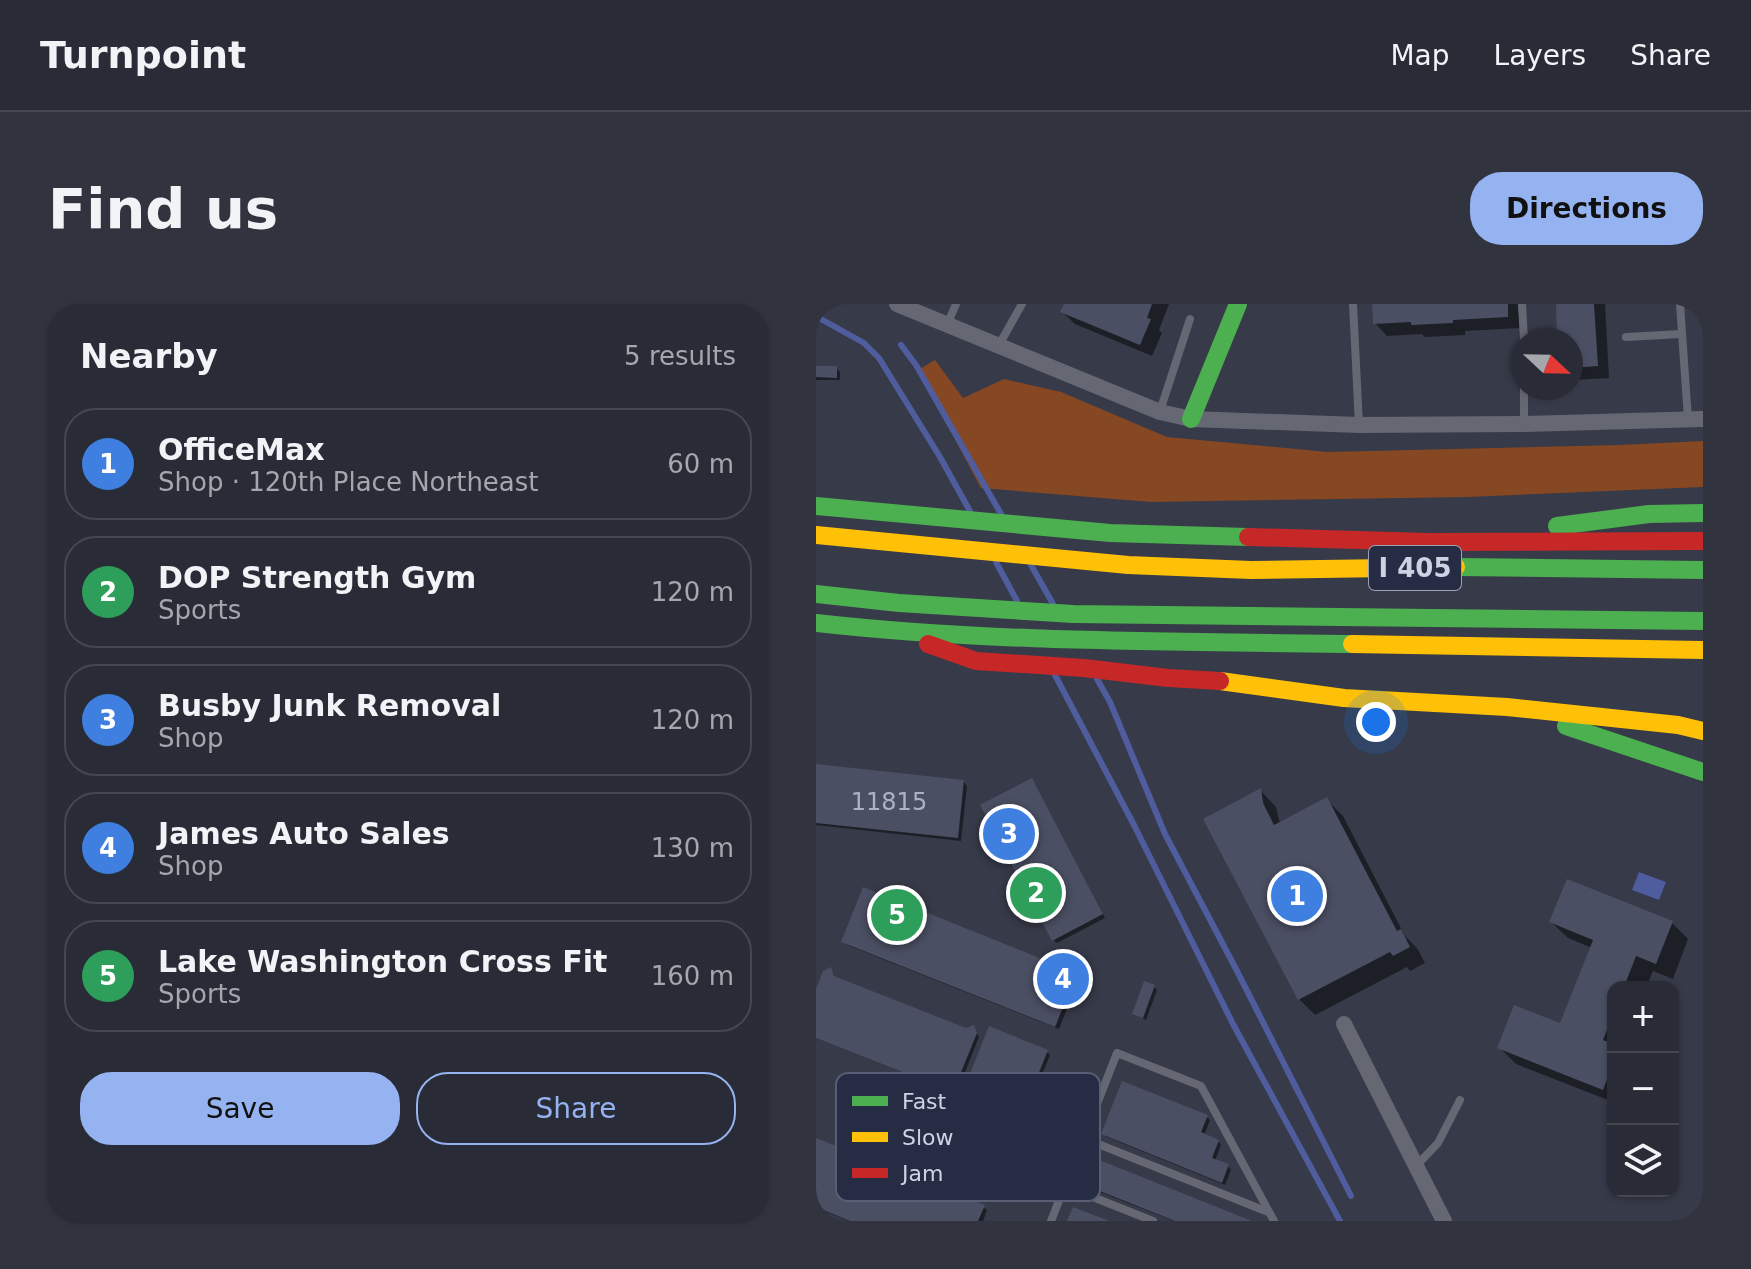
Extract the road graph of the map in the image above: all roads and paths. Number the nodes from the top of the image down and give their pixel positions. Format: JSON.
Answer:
{"nodes":[{"id":1,"x":897,"y":304,"type":"edge"},
{"id":2,"x":956,"y":304,"type":"edge"},
{"id":3,"x":1022,"y":304,"type":"edge"},
{"id":4,"x":1238,"y":304,"type":"edge"},
{"id":5,"x":1353,"y":304,"type":"edge"},
{"id":6,"x":1522,"y":304,"type":"edge"},
{"id":7,"x":1680,"y":304,"type":"edge"},
{"id":8,"x":1190,"y":319,"type":"dead end"},
{"id":9,"x":947,"y":325,"type":"junction"},
{"id":10,"x":1523,"y":328,"type":"edge"},
{"id":11,"x":1681,"y":334,"type":"junction"},
{"id":12,"x":1626,"y":337,"type":"dead end"},
{"id":13,"x":998,"y":347,"type":"junction"},
{"id":14,"x":1524,"y":400,"type":"edge"},
{"id":15,"x":1160,"y":412,"type":"junction"},
{"id":16,"x":1191,"y":419,"type":"junction"},
{"id":17,"x":1696,"y":420,"type":"edge"},
{"id":18,"x":1524,"y":424,"type":"junction"},
{"id":19,"x":1359,"y":425,"type":"junction"},
{"id":20,"x":816,"y":506,"type":"edge"},
{"id":21,"x":1703,"y":513,"type":"edge"},
{"id":22,"x":816,"y":535,"type":"edge"},
{"id":23,"x":1703,"y":541,"type":"edge"},
{"id":24,"x":1428,"y":542,"type":"junction"},
{"id":25,"x":1703,"y":570,"type":"edge"},
{"id":26,"x":816,"y":594,"type":"edge"},
{"id":27,"x":1703,"y":621,"type":"edge"},
{"id":28,"x":816,"y":623,"type":"edge"},
{"id":29,"x":894,"y":632,"type":"junction"},
{"id":30,"x":1703,"y":650,"type":"edge"},
{"id":31,"x":1507,"y":707,"type":"junction"},
{"id":32,"x":1703,"y":731,"type":"edge"},
{"id":33,"x":1703,"y":772,"type":"edge"},
{"id":34,"x":1344,"y":1024,"type":"dead end"},
{"id":35,"x":1100,"y":1096,"type":"edge"},
{"id":36,"x":1460,"y":1100,"type":"dead end"},
{"id":37,"x":1100,"y":1145,"type":"edge"},
{"id":38,"x":1416,"y":1165,"type":"junction"},
{"id":39,"x":1100,"y":1200,"type":"edge"},
{"id":40,"x":1059,"y":1201,"type":"edge"},
{"id":41,"x":1271,"y":1217,"type":"edge"},
{"id":42,"x":1051,"y":1221,"type":"edge"},
{"id":43,"x":1153,"y":1221,"type":"edge"},
{"id":44,"x":1444,"y":1221,"type":"edge"}],
"edges":[{"from":1,"to":9,"type":"street"},
{"from":2,"to":9,"type":"lane"},
{"from":3,"to":13,"type":"lane"},
{"from":4,"to":16,"type":"main road"},
{"from":5,"to":19,"type":"lane"},
{"from":6,"to":10,"type":"lane"},
{"from":7,"to":11,"type":"lane"},
{"from":8,"to":15,"type":"lane"},
{"from":9,"to":13,"type":"street"},
{"from":11,"to":12,"type":"lane"},
{"from":11,"to":17,"type":"lane"},
{"from":13,"to":15,"type":"street"},
{"from":14,"to":18,"type":"lane"},
{"from":15,"to":16,"type":"street"},
{"from":16,"to":19,"type":"street"},
{"from":17,"to":18,"type":"street"},
{"from":18,"to":19,"type":"street"},
{"from":20,"to":24,"type":"main road","number":"I 405"},
{"from":21,"to":24,"type":"main road"},
{"from":22,"to":25,"type":"main road","number":"I 405"},
{"from":23,"to":24,"type":"main road","number":"I 405"},
{"from":26,"to":27,"type":"main road","number":"I 405"},
{"from":28,"to":29,"type":"main road"},
{"from":29,"to":30,"type":"main road"},
{"from":29,"to":31,"type":"main road"},
{"from":31,"to":32,"type":"main road"},
{"from":31,"to":33,"type":"main road"},
{"from":34,"to":38,"type":"street"},
{"from":35,"to":41,"type":"lane"},
{"from":36,"to":38,"type":"lane"},
{"from":37,"to":41,"type":"lane"},
{"from":38,"to":44,"type":"street"},
{"from":39,"to":43,"type":"lane"},
{"from":40,"to":42,"type":"lane"}]}
